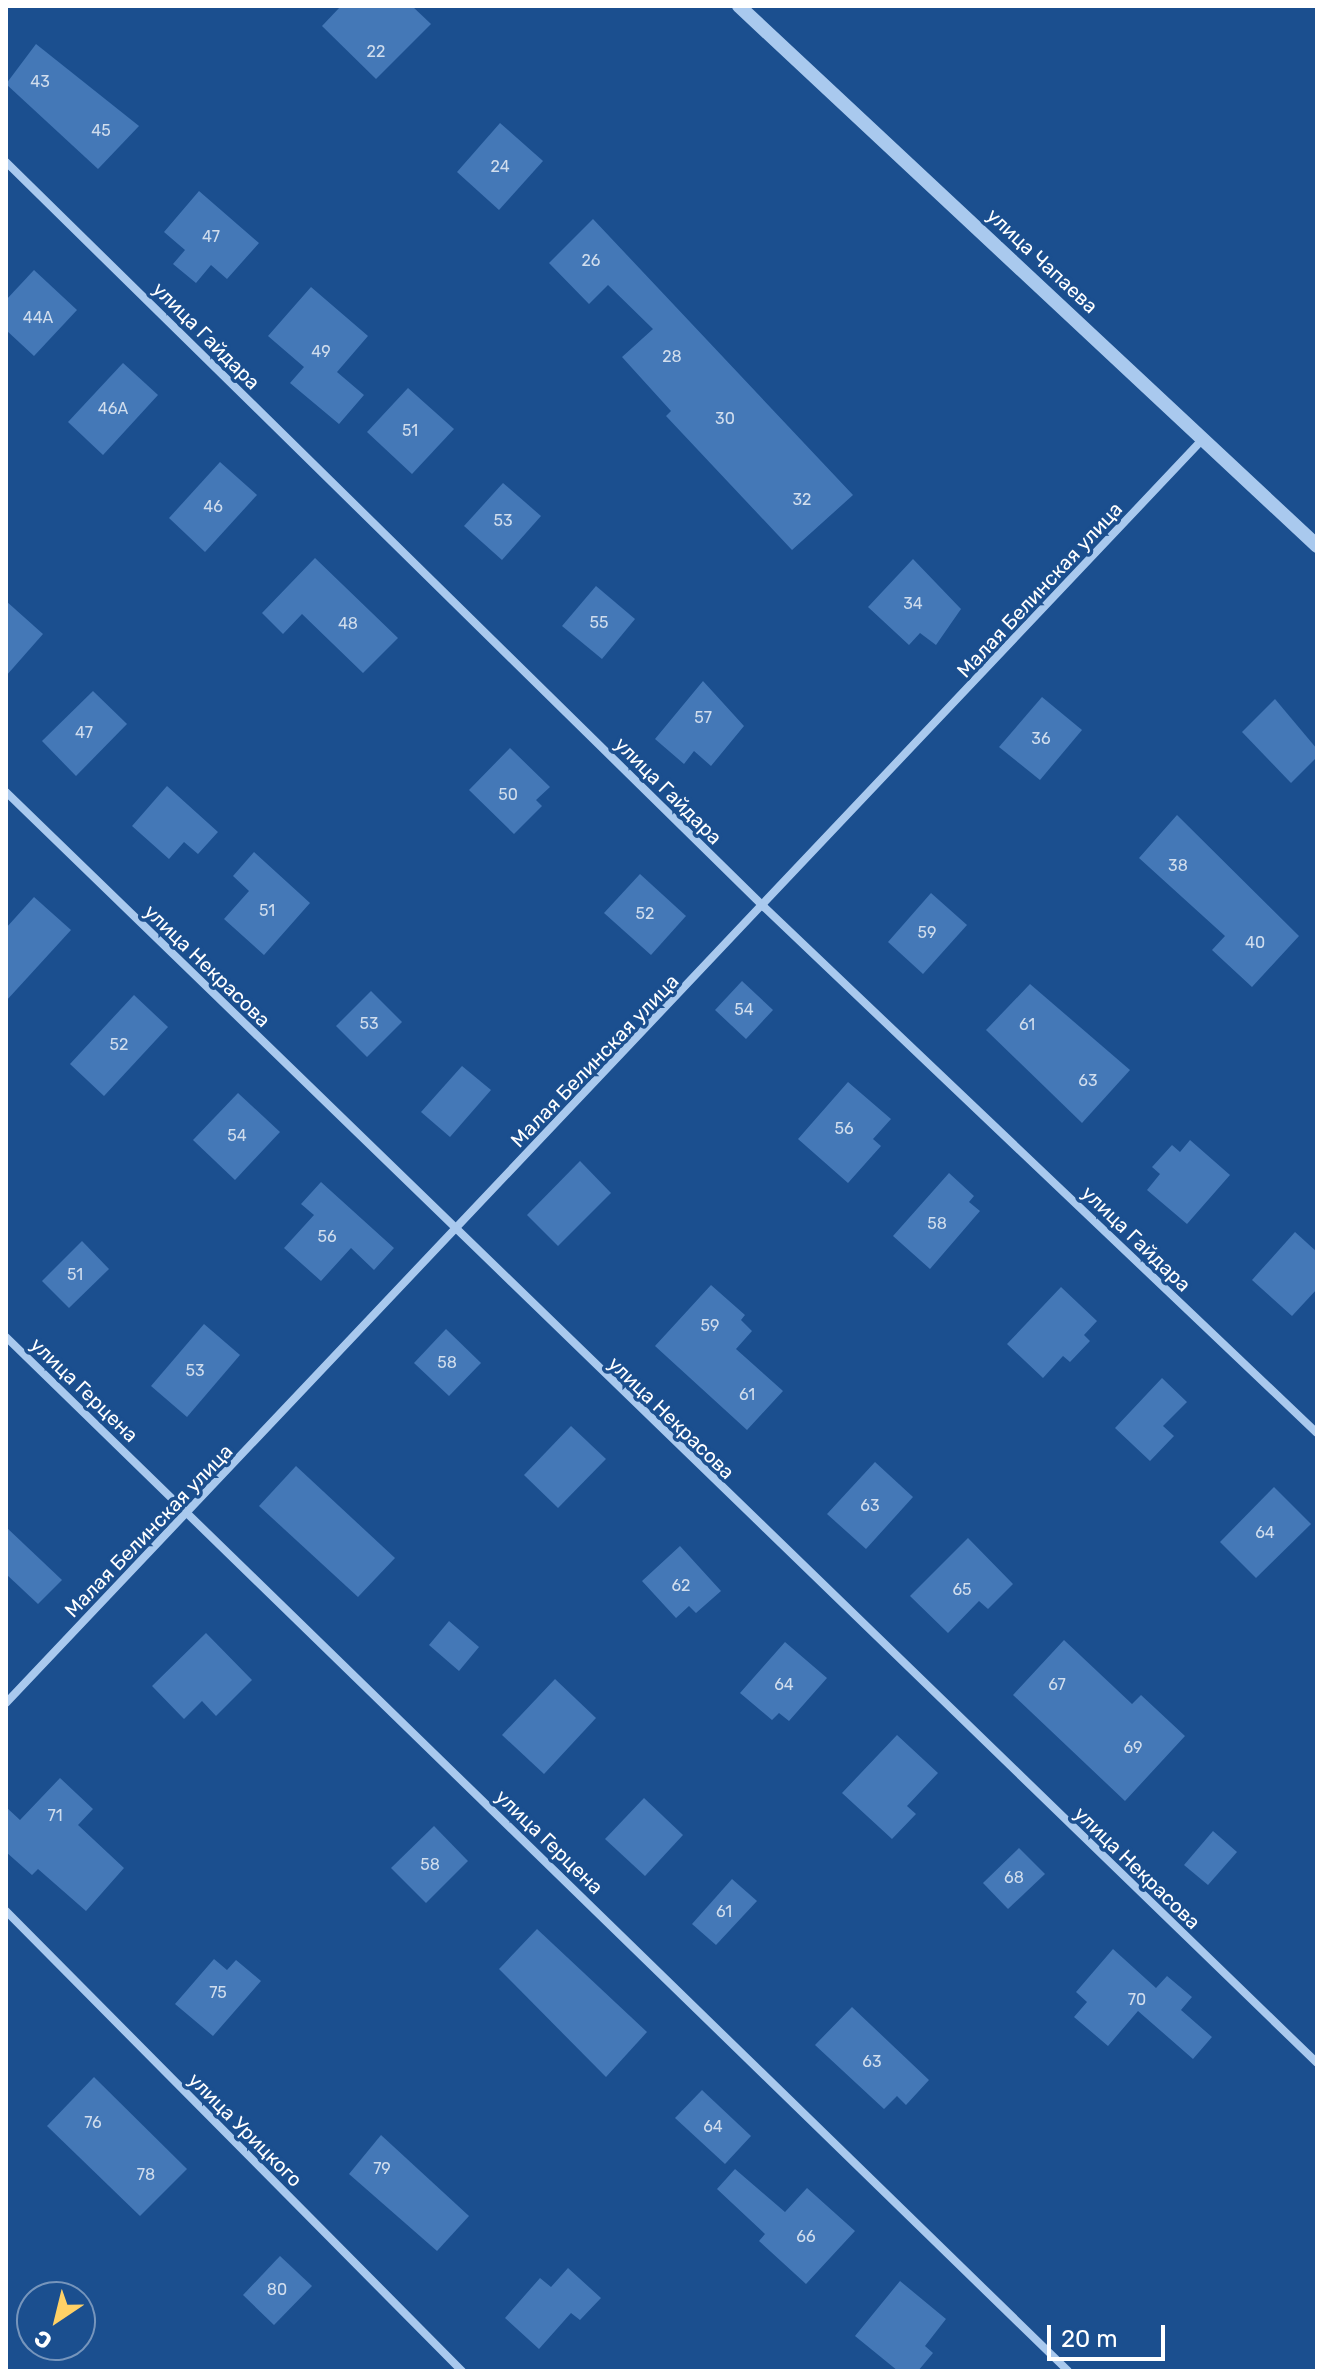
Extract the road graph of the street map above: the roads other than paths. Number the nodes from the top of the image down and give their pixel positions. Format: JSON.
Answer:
{"nodes":[{"id":1,"x":739,"y":6,"type":"edge"},
{"id":2,"x":6,"y":162,"type":"edge"},
{"id":3,"x":1204,"y":439,"type":"junction"},
{"id":4,"x":1317,"y":546,"type":"edge"},
{"id":5,"x":6,"y":792,"type":"edge"},
{"id":6,"x":764,"y":907,"type":"junction"},
{"id":7,"x":455,"y":1231,"type":"junction"},
{"id":8,"x":6,"y":1337,"type":"edge"},
{"id":9,"x":1317,"y":1433,"type":"edge"},
{"id":10,"x":189,"y":1514,"type":"junction"},
{"id":11,"x":6,"y":1703,"type":"edge"},
{"id":12,"x":6,"y":1911,"type":"edge"},
{"id":13,"x":1317,"y":2063,"type":"edge"},
{"id":14,"x":462,"y":2371,"type":"edge"},
{"id":15,"x":1068,"y":2371,"type":"edge"}],
"edges":[{"from":1,"to":3,"type":"street","name":"улица Чапаева"},
{"from":2,"to":6,"type":"street","name":"улица Гайдара"},
{"from":3,"to":4,"type":"street","name":"улица Чапаева"},
{"from":3,"to":6,"type":"street","name":"Малая Белинская улица"},
{"from":5,"to":7,"type":"street","name":"улица Некрасова"},
{"from":6,"to":7,"type":"street","name":"Малая Белинская улица"},
{"from":6,"to":9,"type":"street","name":"улица Гайдара"},
{"from":7,"to":10,"type":"street","name":"Малая Белинская улица"},
{"from":7,"to":13,"type":"street","name":"улица Некрасова"},
{"from":8,"to":10,"type":"street","name":"улица Герцена"},
{"from":10,"to":11,"type":"street","name":"Малая Белинская улица"},
{"from":10,"to":15,"type":"street","name":"улица Герцена"},
{"from":12,"to":14,"type":"street","name":"улица Урицкого"}]}
